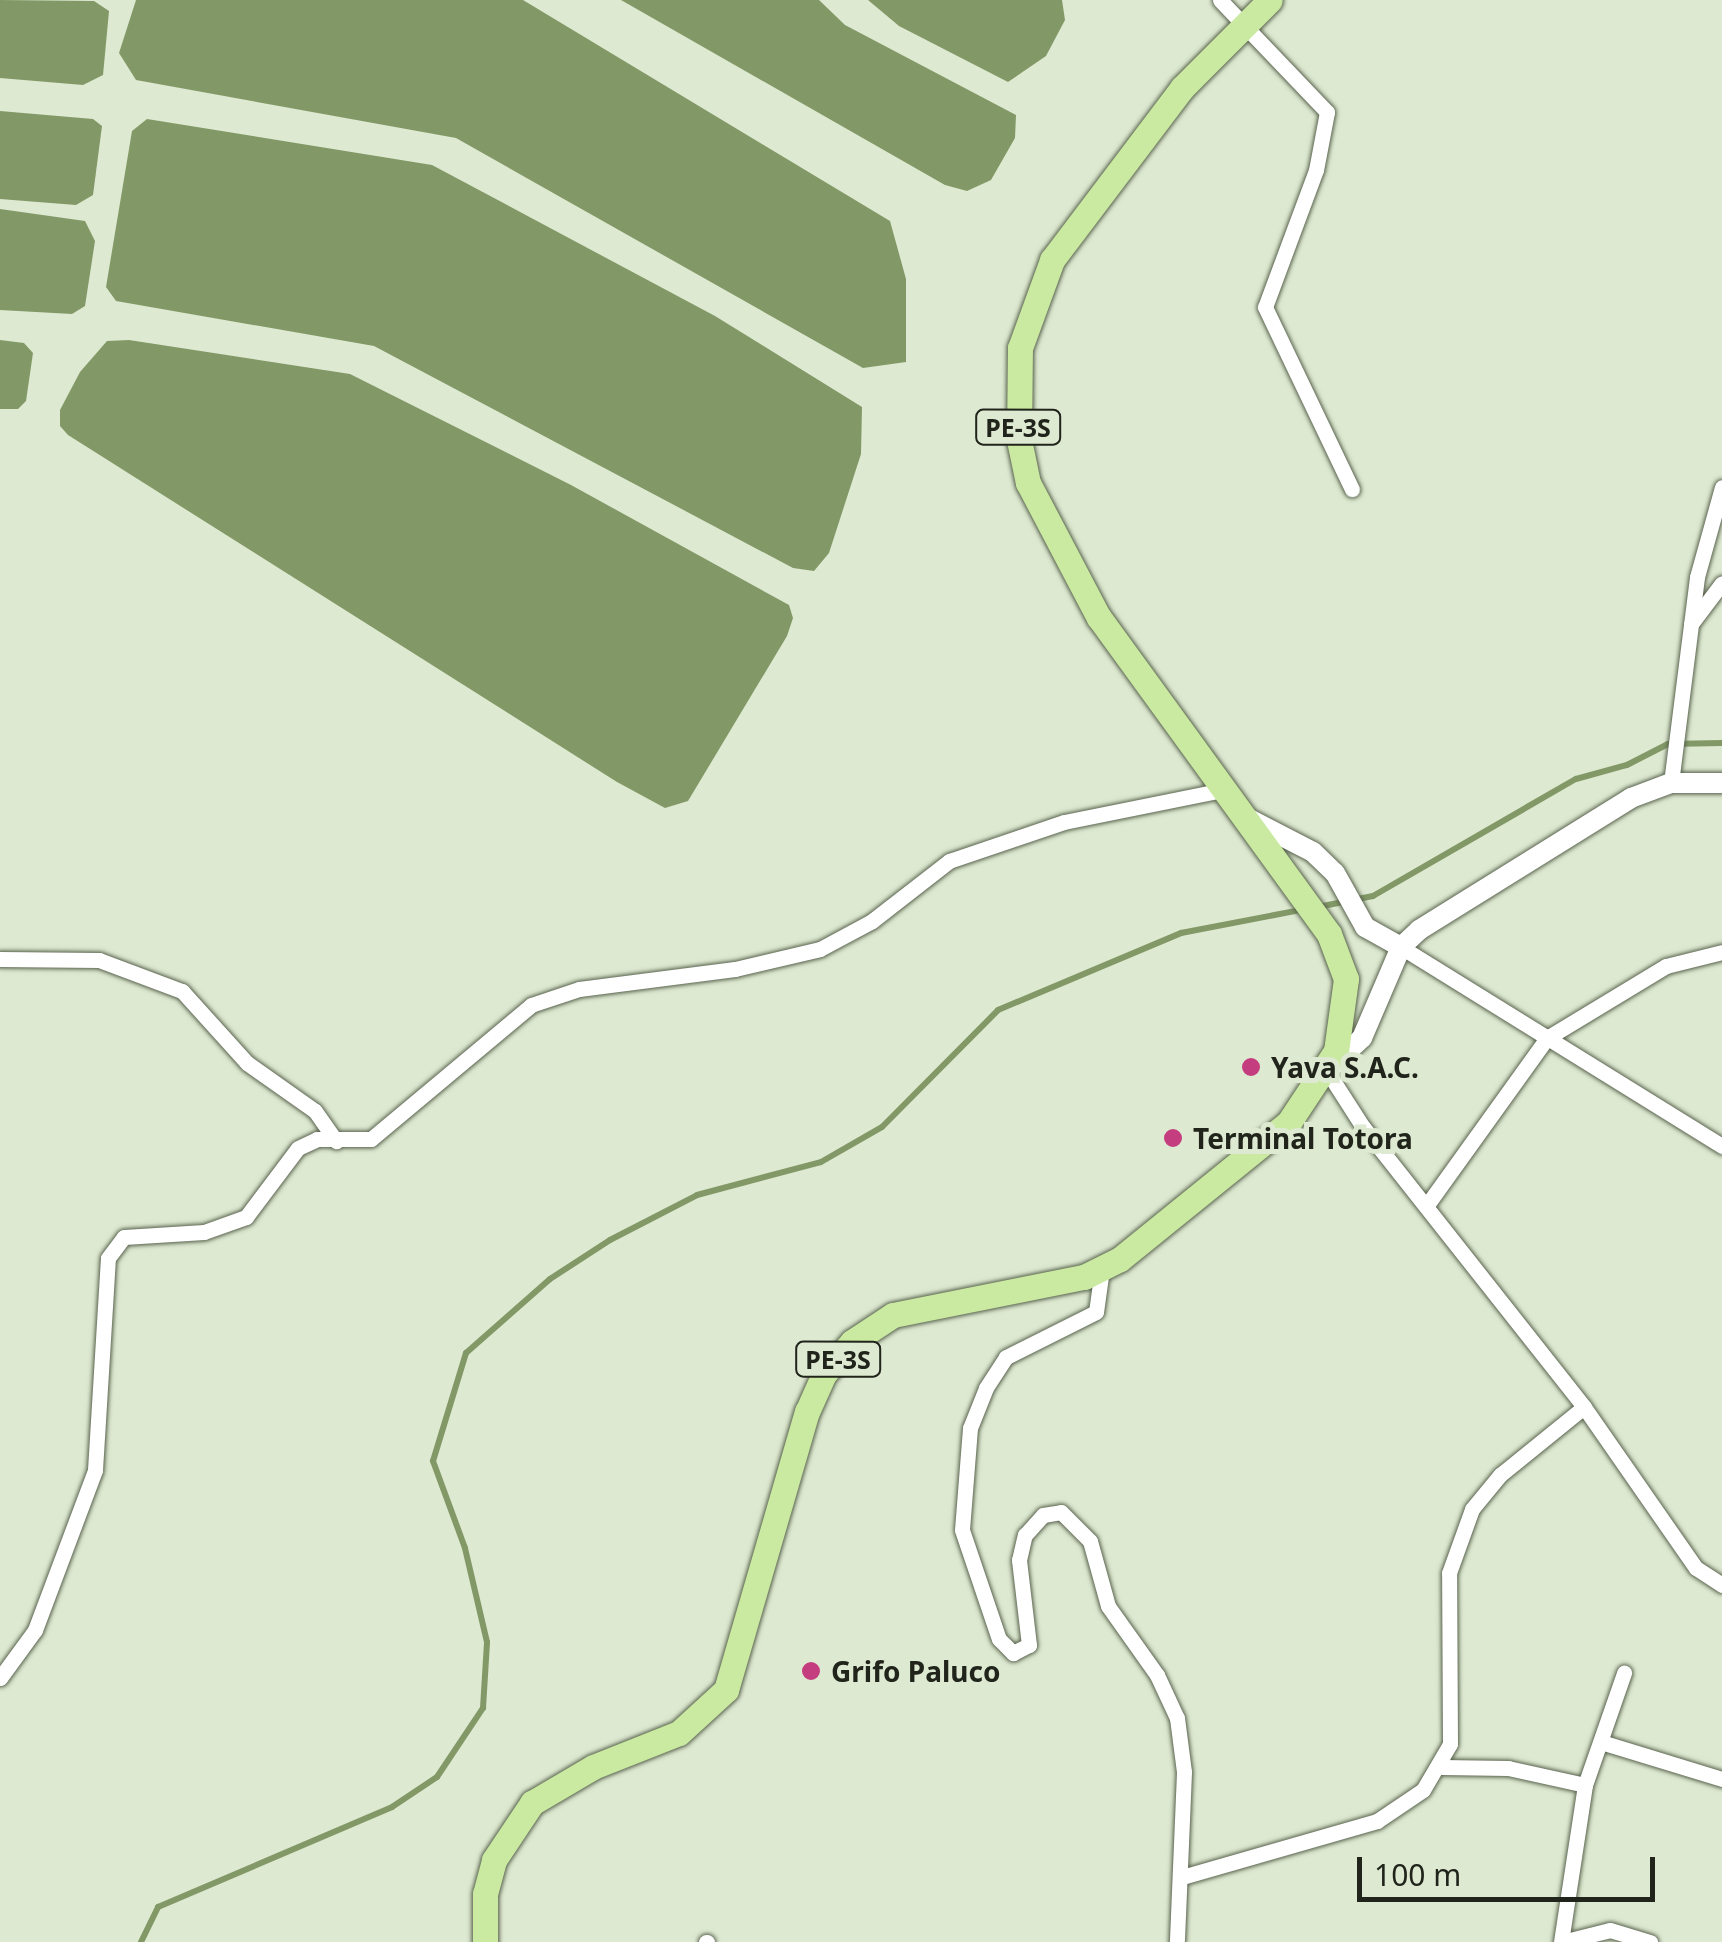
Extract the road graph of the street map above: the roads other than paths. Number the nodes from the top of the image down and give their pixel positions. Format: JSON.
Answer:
{"nodes":[{"id":1,"x":1220,"y":0,"type":"edge"},
{"id":2,"x":1270,"y":0,"type":"edge"},
{"id":3,"x":1247,"y":22,"type":"junction"},
{"id":4,"x":1722,"y":487,"type":"edge"},
{"id":5,"x":1352,"y":489,"type":"dead end"},
{"id":6,"x":1722,"y":583,"type":"edge"},
{"id":7,"x":1690,"y":625,"type":"junction"},
{"id":8,"x":1671,"y":783,"type":"junction"},
{"id":9,"x":1722,"y":783,"type":"edge"},
{"id":10,"x":1223,"y":790,"type":"junction"},
{"id":11,"x":1240,"y":814,"type":"junction"},
{"id":12,"x":1401,"y":947,"type":"junction"},
{"id":13,"x":1722,"y":952,"type":"edge"},
{"id":14,"x":0,"y":959,"type":"edge"},
{"id":15,"x":1547,"y":1038,"type":"junction"},
{"id":16,"x":1327,"y":1071,"type":"junction"},
{"id":17,"x":336,"y":1141,"type":"junction"},
{"id":18,"x":1722,"y":1146,"type":"edge"},
{"id":19,"x":1427,"y":1205,"type":"junction"},
{"id":20,"x":1102,"y":1269,"type":"junction"},
{"id":21,"x":1584,"y":1407,"type":"junction"},
{"id":22,"x":1722,"y":1585,"type":"edge"},
{"id":23,"x":1624,"y":1673,"type":"dead end"},
{"id":24,"x":0,"y":1678,"type":"edge"},
{"id":25,"x":1601,"y":1742,"type":"junction"},
{"id":26,"x":1442,"y":1767,"type":"junction"},
{"id":27,"x":1722,"y":1779,"type":"edge"},
{"id":28,"x":1586,"y":1785,"type":"junction"},
{"id":29,"x":1182,"y":1877,"type":"junction"},
{"id":30,"x":485,"y":1942,"type":"edge"},
{"id":31,"x":1176,"y":1942,"type":"edge"},
{"id":32,"x":1561,"y":1942,"type":"edge"},
{"id":33,"x":1650,"y":1942,"type":"edge"}],
"edges":[{"from":1,"to":3,"type":"street"},
{"from":2,"to":3,"type":"highway","number":"PE-3S"},
{"from":3,"to":5,"type":"street"},
{"from":3,"to":10,"type":"highway","number":"PE-3S"},
{"from":4,"to":7,"type":"street"},
{"from":6,"to":7,"type":"street"},
{"from":7,"to":8,"type":"street"},
{"from":8,"to":9,"type":"street"},
{"from":8,"to":12,"type":"street"},
{"from":10,"to":11,"type":"highway","number":"PE-3S"},
{"from":10,"to":17,"type":"street"},
{"from":11,"to":12,"type":"street"},
{"from":11,"to":16,"type":"highway","number":"PE-3S"},
{"from":12,"to":15,"type":"street"},
{"from":12,"to":16,"type":"street"},
{"from":13,"to":15,"type":"street"},
{"from":14,"to":17,"type":"street"},
{"from":15,"to":18,"type":"street"},
{"from":15,"to":19,"type":"street"},
{"from":16,"to":19,"type":"street"},
{"from":16,"to":20,"type":"highway","number":"PE-3S"},
{"from":17,"to":24,"type":"street"},
{"from":19,"to":21,"type":"street"},
{"from":20,"to":29,"type":"street"},
{"from":20,"to":30,"type":"highway","number":"PE-3S"},
{"from":21,"to":22,"type":"street"},
{"from":21,"to":26,"type":"street"},
{"from":23,"to":25,"type":"street"},
{"from":25,"to":27,"type":"street"},
{"from":25,"to":28,"type":"street"},
{"from":26,"to":28,"type":"street"},
{"from":26,"to":29,"type":"street"},
{"from":28,"to":32,"type":"street"},
{"from":29,"to":31,"type":"street"},
{"from":32,"to":33,"type":"street"}]}
